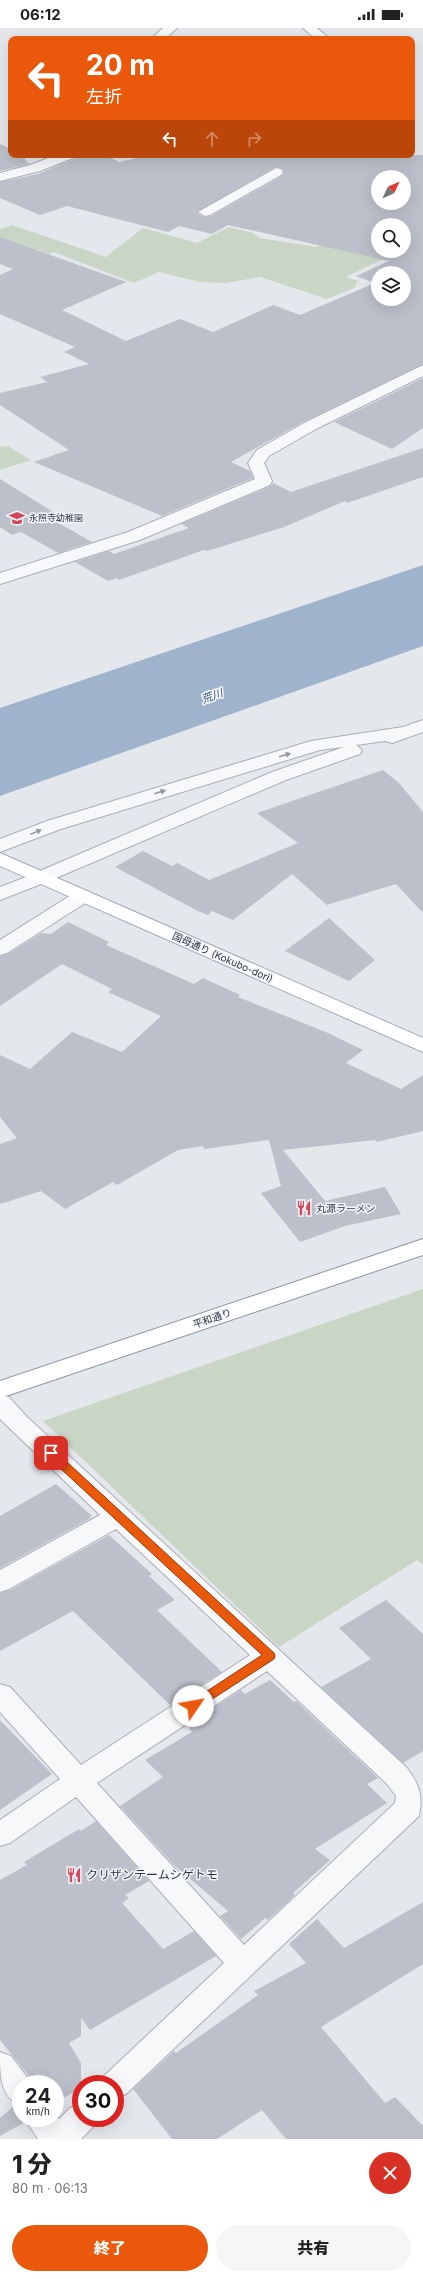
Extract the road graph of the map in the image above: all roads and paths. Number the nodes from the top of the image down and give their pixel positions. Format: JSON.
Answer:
{"nodes":[{"id":1,"x":171,"y":28,"type":"edge"},
{"id":2,"x":309,"y":28,"type":"edge"},
{"id":3,"x":161,"y":36,"type":"edge"},
{"id":4,"x":320,"y":36,"type":"edge"},
{"id":5,"x":61,"y":158,"type":"edge"},
{"id":6,"x":276,"y":172,"type":"dead end"},
{"id":7,"x":0,"y":177,"type":"edge"},
{"id":8,"x":204,"y":212,"type":"dead end"},
{"id":9,"x":423,"y":370,"type":"edge"},
{"id":10,"x":0,"y":579,"type":"edge"},
{"id":11,"x":414,"y":729,"type":"edge"},
{"id":12,"x":0,"y":846,"type":"edge"},
{"id":13,"x":0,"y":858,"type":"edge"},
{"id":14,"x":42,"y":877,"type":"junction"},
{"id":15,"x":0,"y":894,"type":"edge"},
{"id":16,"x":83,"y":896,"type":"junction"},
{"id":17,"x":0,"y":949,"type":"edge"},
{"id":18,"x":423,"y":1046,"type":"edge"},
{"id":19,"x":423,"y":1247,"type":"edge"},
{"id":20,"x":0,"y":1390,"type":"edge"},
{"id":21,"x":0,"y":1403,"type":"edge"},
{"id":22,"x":119,"y":1516,"type":"junction"},
{"id":23,"x":0,"y":1582,"type":"edge"},
{"id":24,"x":270,"y":1656,"type":"junction"},
{"id":25,"x":0,"y":1694,"type":"edge"},
{"id":26,"x":78,"y":1781,"type":"junction"},
{"id":27,"x":0,"y":1835,"type":"edge"},
{"id":28,"x":244,"y":1965,"type":"junction"},
{"id":29,"x":0,"y":2065,"type":"edge"},
{"id":30,"x":124,"y":2076,"type":"edge"},
{"id":31,"x":12,"y":2081,"type":"edge"},
{"id":32,"x":47,"y":2127,"type":"edge"},
{"id":33,"x":72,"y":2127,"type":"edge"},
{"id":34,"x":56,"y":2139,"type":"edge"},
{"id":35,"x":60,"y":2139,"type":"edge"}],
"edges":[{"from":1,"to":3,"type":"street"},
{"from":2,"to":4,"type":"street"},
{"from":5,"to":7,"type":"street"},
{"from":6,"to":8,"type":"street"},
{"from":9,"to":10,"type":"street"},
{"from":12,"to":11,"type":"street","one_way":true},
{"from":11,"to":14,"type":"street"},
{"from":13,"to":14,"type":"main road","name":"国母通り (Kokubo-dori)"},
{"from":14,"to":15,"type":"street"},
{"from":14,"to":16,"type":"main road","name":"国母通り (Kokubo-dori)"},
{"from":16,"to":17,"type":"street"},
{"from":16,"to":18,"type":"main road","name":"国母通り (Kokubo-dori)"},
{"from":19,"to":20,"type":"main road","name":"平和通り"},
{"from":21,"to":22,"type":"street"},
{"from":22,"to":23,"type":"street"},
{"from":22,"to":24,"type":"street"},
{"from":24,"to":26,"type":"street"},
{"from":24,"to":28,"type":"street"},
{"from":25,"to":26,"type":"street"},
{"from":26,"to":27,"type":"street"},
{"from":26,"to":28,"type":"street"},
{"from":28,"to":30,"type":"street"},
{"from":29,"to":31,"type":"street"},
{"from":32,"to":34,"type":"street"},
{"from":33,"to":35,"type":"street"}]}
